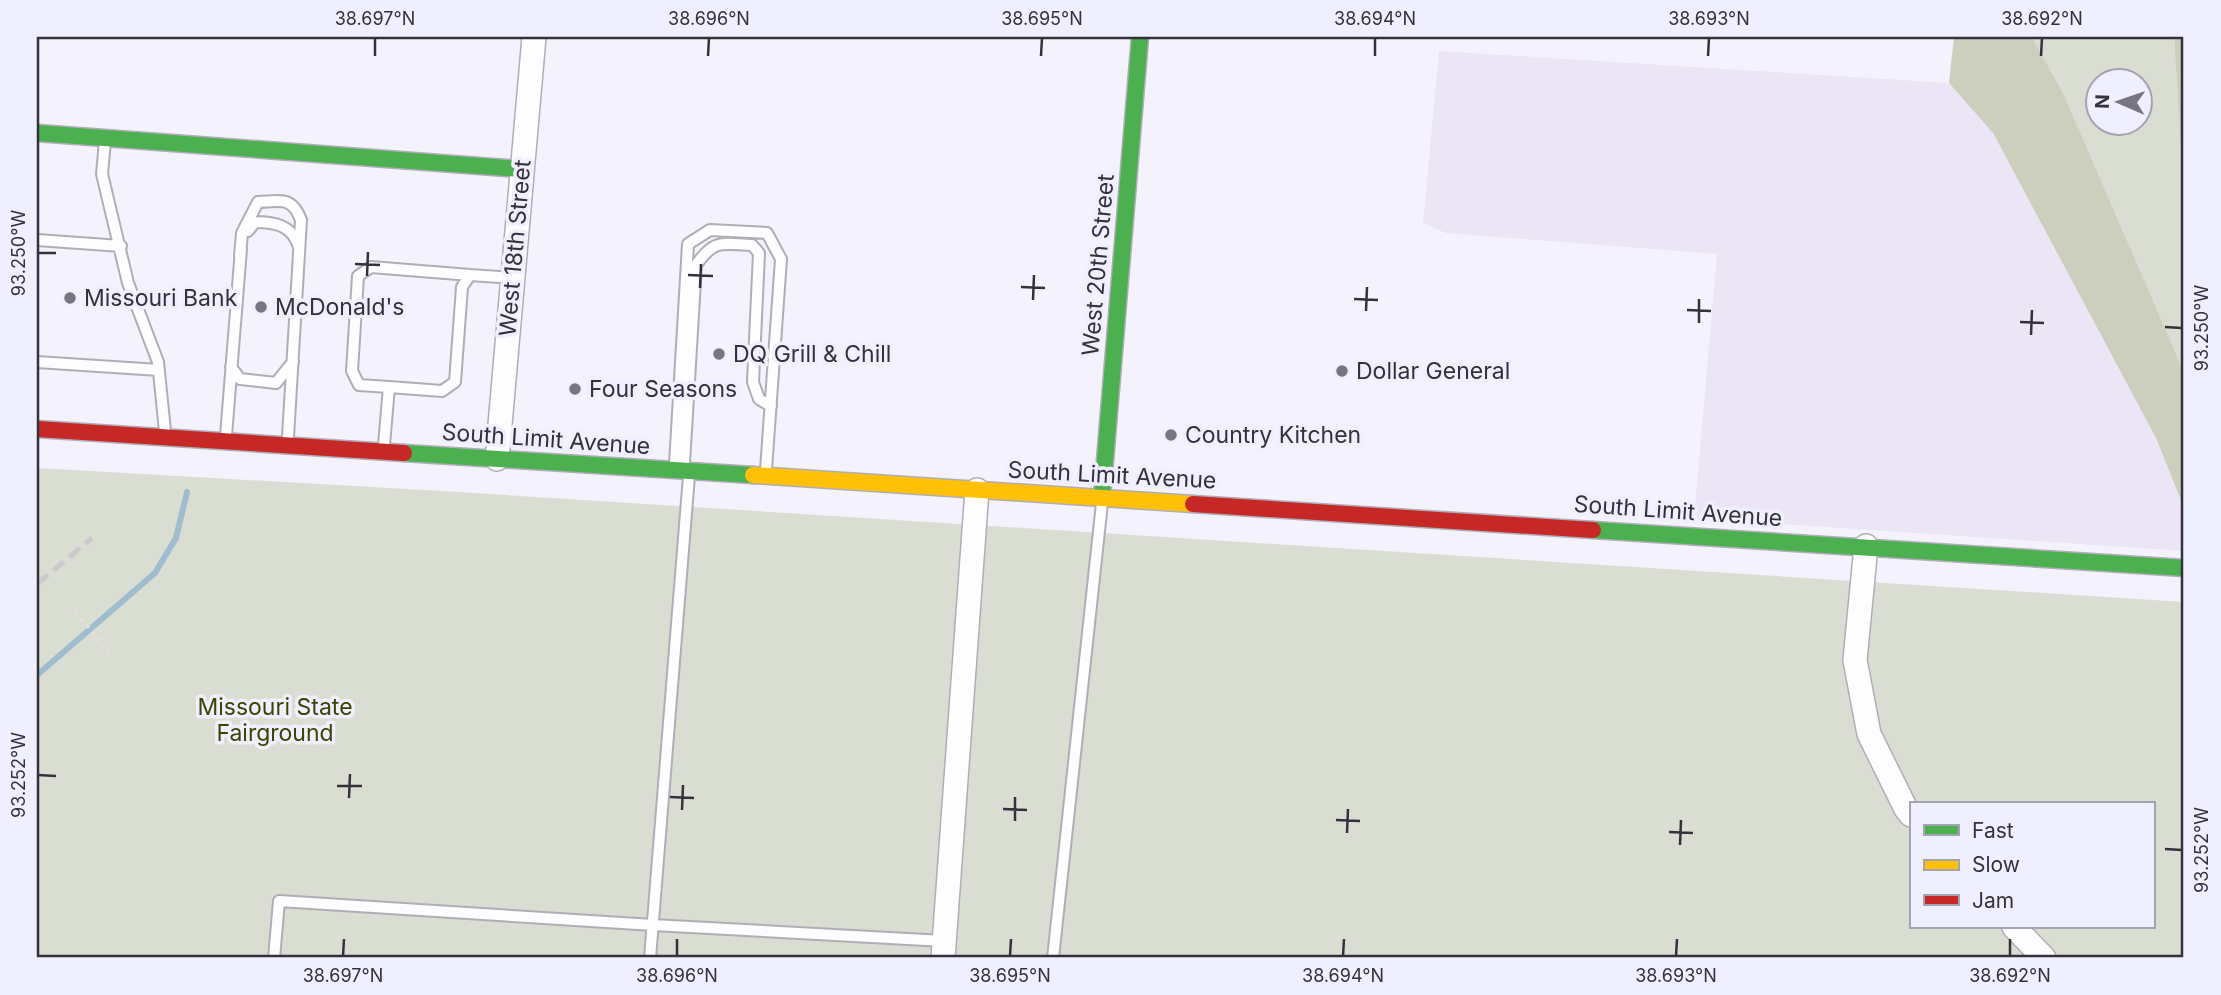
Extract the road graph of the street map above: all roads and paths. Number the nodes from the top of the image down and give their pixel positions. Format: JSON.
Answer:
{"nodes":[{"id":1,"x":534,"y":37,"type":"edge"},
{"id":2,"x":1140,"y":37,"type":"edge"},
{"id":3,"x":37,"y":133,"type":"edge"},
{"id":4,"x":105,"y":138,"type":"junction"},
{"id":5,"x":522,"y":169,"type":"junction"},
{"id":6,"x":37,"y":240,"type":"edge"},
{"id":7,"x":121,"y":246,"type":"junction"},
{"id":8,"x":299,"y":250,"type":"junction"},
{"id":9,"x":240,"y":256,"type":"junction"},
{"id":10,"x":470,"y":275,"type":"junction"},
{"id":11,"x":512,"y":278,"type":"junction"},
{"id":12,"x":37,"y":362,"type":"edge"},
{"id":13,"x":293,"y":362,"type":"junction"},
{"id":14,"x":231,"y":367,"type":"junction"},
{"id":15,"x":159,"y":370,"type":"junction"},
{"id":16,"x":388,"y":387,"type":"junction"},
{"id":17,"x":771,"y":406,"type":"junction"},
{"id":18,"x":37,"y":429,"type":"edge"},
{"id":19,"x":166,"y":437,"type":"junction"},
{"id":20,"x":226,"y":441,"type":"junction"},
{"id":21,"x":288,"y":445,"type":"junction"},
{"id":22,"x":384,"y":451,"type":"junction"},
{"id":23,"x":497,"y":459,"type":"junction"},
{"id":24,"x":683,"y":471,"type":"junction"},
{"id":25,"x":766,"y":477,"type":"junction"},
{"id":26,"x":977,"y":490,"type":"junction"},
{"id":27,"x":1102,"y":497,"type":"junction"},
{"id":28,"x":1866,"y":546,"type":"junction"},
{"id":29,"x":2184,"y":568,"type":"edge"},
{"id":30,"x":76,"y":612,"type":"dead end"},
{"id":31,"x":110,"y":654,"type":"dead end"},
{"id":32,"x":1910,"y":814,"type":"edge"},
{"id":33,"x":653,"y":925,"type":"junction"},
{"id":34,"x":2015,"y":928,"type":"edge"},
{"id":35,"x":944,"y":950,"type":"edge"},
{"id":36,"x":274,"y":958,"type":"edge"},
{"id":37,"x":650,"y":958,"type":"edge"},
{"id":38,"x":1053,"y":958,"type":"edge"},
{"id":39,"x":2043,"y":958,"type":"edge"}],
"edges":[{"from":1,"to":5,"type":"street","name":"West 18th Street"},
{"from":2,"to":27,"type":"main road","name":"West 20th Street"},
{"from":3,"to":4,"type":"main road"},
{"from":4,"to":5,"type":"main road"},
{"from":4,"to":7,"type":"lane"},
{"from":5,"to":11,"type":"street","name":"West 18th Street"},
{"from":6,"to":7,"type":"lane"},
{"from":7,"to":15,"type":"lane"},
{"from":8,"to":9,"type":"lane"},
{"from":8,"to":9,"type":"lane"},
{"from":8,"to":13,"type":"lane"},
{"from":9,"to":14,"type":"lane"},
{"from":10,"to":11,"type":"lane"},
{"from":10,"to":16,"type":"lane"},
{"from":10,"to":16,"type":"lane"},
{"from":11,"to":23,"type":"street","name":"West 18th Street"},
{"from":12,"to":15,"type":"lane"},
{"from":13,"to":14,"type":"lane"},
{"from":13,"to":21,"type":"lane"},
{"from":14,"to":20,"type":"lane"},
{"from":15,"to":19,"type":"lane"},
{"from":16,"to":22,"type":"lane"},
{"from":17,"to":24,"type":"lane"},
{"from":17,"to":24,"type":"lane"},
{"from":17,"to":25,"type":"lane"},
{"from":18,"to":19,"type":"main road","name":"South Limit Avenue"},
{"from":19,"to":20,"type":"main road","name":"South Limit Avenue"},
{"from":20,"to":21,"type":"main road","name":"South Limit Avenue"},
{"from":21,"to":22,"type":"main road","name":"South Limit Avenue"},
{"from":22,"to":23,"type":"main road","name":"South Limit Avenue"},
{"from":23,"to":24,"type":"main road","name":"South Limit Avenue"},
{"from":24,"to":25,"type":"main road","name":"South Limit Avenue"},
{"from":24,"to":33,"type":"lane"},
{"from":25,"to":26,"type":"main road","name":"South Limit Avenue"},
{"from":26,"to":27,"type":"main road","name":"South Limit Avenue"},
{"from":26,"to":35,"type":"street"},
{"from":27,"to":28,"type":"main road","name":"South Limit Avenue"},
{"from":27,"to":38,"type":"lane"},
{"from":28,"to":29,"type":"main road","name":"South Limit Avenue"},
{"from":28,"to":32,"type":"street"},
{"from":30,"to":31,"type":"path"},
{"from":33,"to":35,"type":"lane"},
{"from":33,"to":36,"type":"lane"},
{"from":33,"to":37,"type":"lane"},
{"from":34,"to":39,"type":"street"}]}
